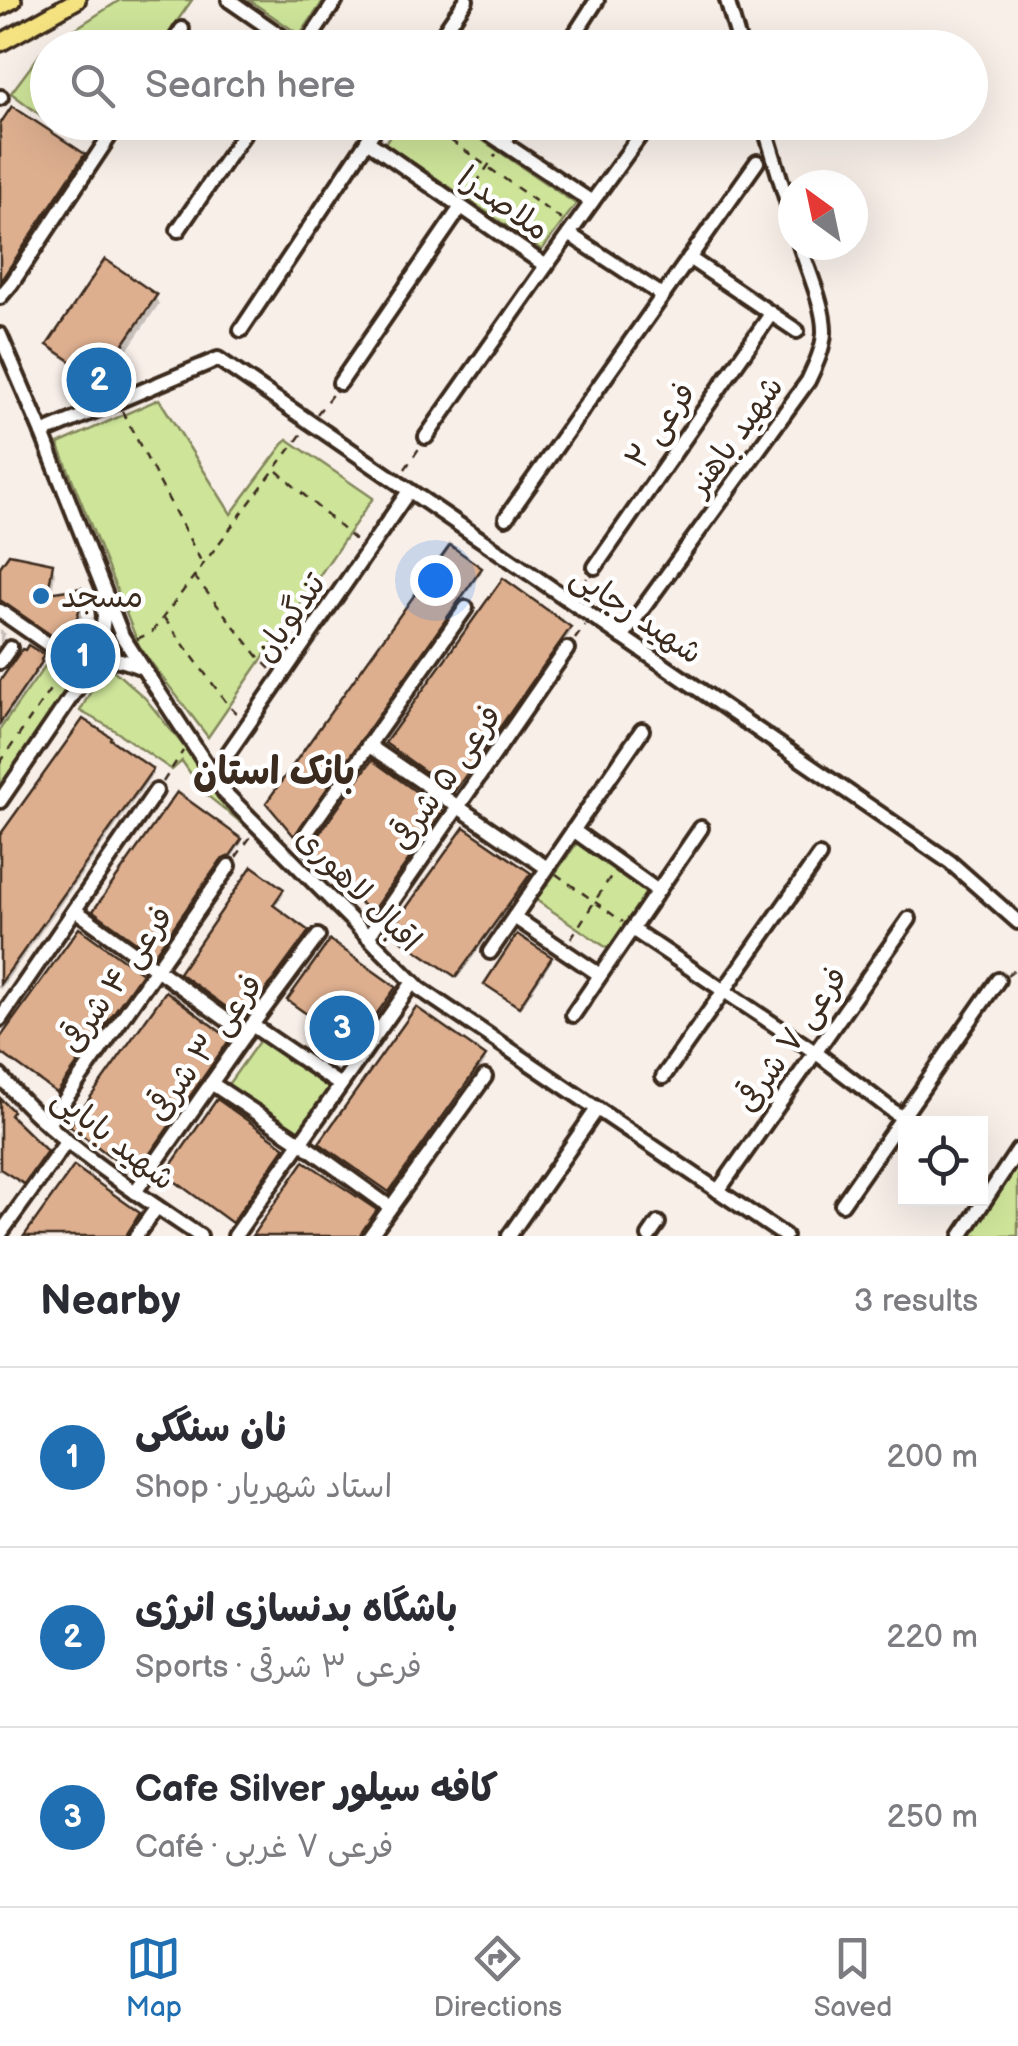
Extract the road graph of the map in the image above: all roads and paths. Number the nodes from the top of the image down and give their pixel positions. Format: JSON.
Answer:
{"nodes":[{"id":1,"x":13,"y":0,"type":"edge"},
{"id":2,"x":77,"y":0,"type":"edge"},
{"id":3,"x":230,"y":0,"type":"edge"},
{"id":4,"x":336,"y":0,"type":"edge"},
{"id":5,"x":466,"y":0,"type":"edge"},
{"id":6,"x":597,"y":0,"type":"edge"},
{"id":7,"x":727,"y":0,"type":"edge"},
{"id":8,"x":0,"y":8,"type":"edge"},
{"id":9,"x":274,"y":30,"type":"edge"},
{"id":10,"x":314,"y":30,"type":"edge"},
{"id":11,"x":445,"y":30,"type":"edge"},
{"id":12,"x":578,"y":30,"type":"edge"},
{"id":13,"x":736,"y":30,"type":"edge"},
{"id":14,"x":0,"y":43,"type":"edge"},
{"id":15,"x":108,"y":140,"type":"edge"},
{"id":16,"x":240,"y":140,"type":"edge"},
{"id":17,"x":450,"y":140,"type":"edge"},
{"id":18,"x":499,"y":140,"type":"edge"},
{"id":19,"x":505,"y":140,"type":"edge"},
{"id":20,"x":637,"y":140,"type":"edge"},
{"id":21,"x":769,"y":140,"type":"edge"},
{"id":22,"x":367,"y":141,"type":"joint"},
{"id":23,"x":503,"y":143,"type":"junction"},
{"id":24,"x":758,"y":162,"type":"dead end"},
{"id":25,"x":487,"y":167,"type":"junction"},
{"id":26,"x":778,"y":170,"type":"edge"},
{"id":27,"x":592,"y":202,"type":"junction"},
{"id":28,"x":461,"y":207,"type":"junction"},
{"id":29,"x":178,"y":230,"type":"dead end"},
{"id":30,"x":571,"y":231,"type":"junction"},
{"id":31,"x":688,"y":258,"type":"junction"},
{"id":32,"x":805,"y":260,"type":"edge"},
{"id":33,"x":546,"y":266,"type":"junction"},
{"id":34,"x":0,"y":296,"type":"edge"},
{"id":35,"x":662,"y":296,"type":"junction"},
{"id":36,"x":770,"y":314,"type":"junction"},
{"id":37,"x":241,"y":330,"type":"dead end"},
{"id":38,"x":797,"y":331,"type":"dead end"},
{"id":39,"x":0,"y":335,"type":"edge"},
{"id":40,"x":340,"y":384,"type":"joint"},
{"id":41,"x":116,"y":401,"type":"junction"},
{"id":42,"x":310,"y":423,"type":"junction"},
{"id":43,"x":42,"y":432,"type":"junction"},
{"id":44,"x":426,"y":438,"type":"joint"},
{"id":45,"x":276,"y":470,"type":"junction"},
{"id":46,"x":396,"y":482,"type":"junction"},
{"id":47,"x":409,"y":490,"type":"junction"},
{"id":48,"x":506,"y":518,"type":"dead end"},
{"id":49,"x":367,"y":552,"type":"junction"},
{"id":50,"x":203,"y":565,"type":"junction"},
{"id":51,"x":595,"y":567,"type":"joint"},
{"id":52,"x":194,"y":576,"type":"junction"},
{"id":53,"x":100,"y":580,"type":"junction"},
{"id":54,"x":570,"y":601,"type":"junction"},
{"id":55,"x":466,"y":608,"type":"dead end"},
{"id":56,"x":0,"y":611,"type":"edge"},
{"id":57,"x":164,"y":616,"type":"junction"},
{"id":58,"x":592,"y":616,"type":"junction"},
{"id":59,"x":622,"y":637,"type":"junction"},
{"id":60,"x":136,"y":639,"type":"dead end"},
{"id":61,"x":10,"y":648,"type":"dead end"},
{"id":62,"x":567,"y":649,"type":"joint"},
{"id":63,"x":0,"y":662,"type":"edge"},
{"id":64,"x":143,"y":668,"type":"junction"},
{"id":65,"x":64,"y":670,"type":"dead end"},
{"id":66,"x":88,"y":672,"type":"junction"},
{"id":67,"x":281,"y":676,"type":"junction"},
{"id":68,"x":248,"y":724,"type":"junction"},
{"id":69,"x":642,"y":730,"type":"dead end"},
{"id":70,"x":190,"y":740,"type":"junction"},
{"id":71,"x":368,"y":745,"type":"junction"},
{"id":72,"x":0,"y":763,"type":"edge"},
{"id":73,"x":213,"y":775,"type":"junction"},
{"id":74,"x":156,"y":791,"type":"joint"},
{"id":75,"x":0,"y":801,"type":"edge"},
{"id":76,"x":458,"y":806,"type":"junction"},
{"id":77,"x":258,"y":826,"type":"junction"},
{"id":78,"x":701,"y":828,"type":"dead end"},
{"id":79,"x":573,"y":830,"type":"junction"},
{"id":80,"x":308,"y":831,"type":"dead end"},
{"id":81,"x":819,"y":856,"type":"dead end"},
{"id":82,"x":619,"y":863,"type":"junction"},
{"id":83,"x":229,"y":866,"type":"joint"},
{"id":84,"x":548,"y":868,"type":"junction"},
{"id":85,"x":658,"y":891,"type":"junction"},
{"id":86,"x":594,"y":902,"type":"junction"},
{"id":87,"x":76,"y":910,"type":"junction"},
{"id":88,"x":514,"y":918,"type":"junction"},
{"id":89,"x":908,"y":919,"type":"dead end"},
{"id":90,"x":1018,"y":922,"type":"edge"},
{"id":91,"x":632,"y":929,"type":"junction"},
{"id":92,"x":318,"y":936,"type":"dead end"},
{"id":93,"x":368,"y":936,"type":"junction"},
{"id":94,"x":563,"y":950,"type":"junction"},
{"id":95,"x":490,"y":952,"type":"dead end"},
{"id":96,"x":156,"y":971,"type":"junction"},
{"id":97,"x":600,"y":975,"type":"junction"},
{"id":98,"x":998,"y":980,"type":"dead end"},
{"id":99,"x":413,"y":982,"type":"junction"},
{"id":100,"x":724,"y":992,"type":"junction"},
{"id":101,"x":573,"y":1015,"type":"dead end"},
{"id":102,"x":0,"y":1020,"type":"edge"},
{"id":103,"x":249,"y":1030,"type":"junction"},
{"id":104,"x":815,"y":1052,"type":"junction"},
{"id":105,"x":0,"y":1076,"type":"edge"},
{"id":106,"x":485,"y":1077,"type":"dead end"},
{"id":107,"x":663,"y":1077,"type":"dead end"},
{"id":108,"x":211,"y":1083,"type":"junction"},
{"id":109,"x":340,"y":1085,"type":"junction"},
{"id":110,"x":597,"y":1109,"type":"junction"},
{"id":111,"x":899,"y":1116,"type":"edge"},
{"id":112,"x":903,"y":1116,"type":"edge"},
{"id":113,"x":48,"y":1124,"type":"junction"},
{"id":114,"x":898,"y":1124,"type":"edge"},
{"id":115,"x":66,"y":1141,"type":"junction"},
{"id":116,"x":300,"y":1142,"type":"junction"},
{"id":117,"x":1018,"y":1150,"type":"edge"},
{"id":118,"x":718,"y":1190,"type":"junction"},
{"id":119,"x":135,"y":1192,"type":"junction"},
{"id":120,"x":842,"y":1204,"type":"dead end"},
{"id":121,"x":156,"y":1206,"type":"junction"},
{"id":122,"x":390,"y":1207,"type":"junction"},
{"id":123,"x":658,"y":1223,"type":"dead end"},
{"id":124,"x":1,"y":1231,"type":"edge"},
{"id":125,"x":136,"y":1236,"type":"edge"},
{"id":126,"x":200,"y":1236,"type":"edge"},
{"id":127,"x":234,"y":1236,"type":"edge"},
{"id":128,"x":370,"y":1236,"type":"edge"},
{"id":129,"x":509,"y":1236,"type":"edge"},
{"id":130,"x":649,"y":1236,"type":"edge"},
{"id":131,"x":786,"y":1236,"type":"edge"},
{"id":132,"x":961,"y":1236,"type":"edge"}],
"edges":[{"from":1,"to":8,"type":"main road"},
{"from":2,"to":14,"type":"main road"},
{"from":3,"to":9,"type":"street"},
{"from":4,"to":10,"type":"street"},
{"from":5,"to":11,"type":"street"},
{"from":6,"to":12,"type":"street"},
{"from":7,"to":13,"type":"street"},
{"from":15,"to":34,"type":"street"},
{"from":16,"to":29,"type":"street"},
{"from":17,"to":25,"type":"path"},
{"from":18,"to":23,"type":"street","name":"ملاصدرا"},
{"from":19,"to":23,"type":"street"},
{"from":20,"to":27,"type":"street"},
{"from":21,"to":26,"type":"street"},
{"from":22,"to":28,"type":"street","name":"ملاصدرا"},
{"from":22,"to":37,"type":"street"},
{"from":23,"to":25,"type":"path"},
{"from":23,"to":27,"type":"street","name":"ملاصدرا"},
{"from":24,"to":31,"type":"street"},
{"from":25,"to":28,"type":"path"},
{"from":25,"to":30,"type":"path"},
{"from":27,"to":30,"type":"street","name":"ملاصدرا"},
{"from":28,"to":33,"type":"street","name":"ملاصدرا"},
{"from":28,"to":40,"type":"street"},
{"from":30,"to":33,"type":"street","name":"ملاصدرا"},
{"from":30,"to":35,"type":"street","name":"ملاصدرا"},
{"from":31,"to":35,"type":"street"},
{"from":31,"to":36,"type":"street"},
{"from":32,"to":59,"type":"street","name":"شهید باهنر"},
{"from":33,"to":44,"type":"street"},
{"from":35,"to":48,"type":"street"},
{"from":36,"to":38,"type":"street"},
{"from":36,"to":51,"type":"street","name":"فرعی ۲"},
{"from":39,"to":43,"type":"street","name":"اقبال لاهوری"},
{"from":40,"to":42,"type":"path"},
{"from":41,"to":42,"type":"street","name":"شهید رجایی"},
{"from":41,"to":43,"type":"street"},
{"from":41,"to":50,"type":"path"},
{"from":42,"to":45,"type":"path"},
{"from":42,"to":46,"type":"street","name":"شهید رجایی"},
{"from":43,"to":53,"type":"street","name":"اقبال لاهوری"},
{"from":44,"to":46,"type":"path"},
{"from":45,"to":49,"type":"path"},
{"from":45,"to":50,"type":"path"},
{"from":46,"to":47,"type":"street","name":"شهید رجایی"},
{"from":47,"to":49,"type":"street","name":"تندگویان"},
{"from":47,"to":54,"type":"street","name":"شهید رجایی"},
{"from":49,"to":67,"type":"street","name":"تندگویان"},
{"from":50,"to":52,"type":"path"},
{"from":51,"to":54,"type":"path"},
{"from":52,"to":57,"type":"path"},
{"from":52,"to":67,"type":"path"},
{"from":53,"to":64,"type":"street","name":"اقبال لاهوری"},
{"from":53,"to":66,"type":"street"},
{"from":54,"to":58,"type":"street","name":"شهید رجایی"},
{"from":55,"to":71,"type":"street"},
{"from":56,"to":66,"type":"street"},
{"from":57,"to":60,"type":"path"},
{"from":57,"to":68,"type":"path"},
{"from":58,"to":59,"type":"street","name":"شهید رجایی"},
{"from":58,"to":62,"type":"path"},
{"from":59,"to":90,"type":"street","name":"شهید رجایی"},
{"from":61,"to":63,"type":"street"},
{"from":62,"to":76,"type":"street","name":"فرعی ۵ شرقی"},
{"from":64,"to":66,"type":"street"},
{"from":64,"to":70,"type":"street","name":"اقبال لاهوری"},
{"from":65,"to":72,"type":"path"},
{"from":66,"to":75,"type":"street"},
{"from":67,"to":68,"type":"street","name":"تندگویان"},
{"from":68,"to":73,"type":"street","name":"تندگویان"},
{"from":69,"to":79,"type":"street"},
{"from":70,"to":73,"type":"street","name":"اقبال لاهوری"},
{"from":70,"to":74,"type":"path"},
{"from":71,"to":76,"type":"street"},
{"from":71,"to":80,"type":"street"},
{"from":73,"to":77,"type":"street","name":"اقبال لاهوری"},
{"from":74,"to":87,"type":"street"},
{"from":76,"to":84,"type":"street"},
{"from":76,"to":93,"type":"street","name":"فرعی ۵ شرقی"},
{"from":77,"to":83,"type":"path"},
{"from":77,"to":93,"type":"street","name":"اقبال لاهوری"},
{"from":78,"to":85,"type":"street"},
{"from":79,"to":82,"type":"street"},
{"from":79,"to":84,"type":"street"},
{"from":81,"to":100,"type":"street"},
{"from":82,"to":85,"type":"street"},
{"from":82,"to":86,"type":"path"},
{"from":83,"to":96,"type":"street","name":"فرعی ۴ شرقی"},
{"from":84,"to":86,"type":"path"},
{"from":84,"to":88,"type":"street"},
{"from":85,"to":91,"type":"street"},
{"from":86,"to":91,"type":"path"},
{"from":86,"to":94,"type":"path"},
{"from":87,"to":96,"type":"street"},
{"from":87,"to":102,"type":"street"},
{"from":88,"to":94,"type":"street"},
{"from":88,"to":95,"type":"street"},
{"from":89,"to":104,"type":"street","name":"فرعی ۷ شرقی"},
{"from":91,"to":97,"type":"street"},
{"from":91,"to":100,"type":"street"},
{"from":92,"to":103,"type":"street","name":"فرعی ۳ شرقی"},
{"from":93,"to":99,"type":"street","name":"اقبال لاهوری"},
{"from":94,"to":97,"type":"street"},
{"from":96,"to":103,"type":"street"},
{"from":96,"to":113,"type":"street","name":"فرعی ۴ شرقی"},
{"from":97,"to":101,"type":"street"},
{"from":98,"to":112,"type":"street"},
{"from":99,"to":109,"type":"street"},
{"from":99,"to":110,"type":"street","name":"اقبال لاهوری"},
{"from":100,"to":104,"type":"street"},
{"from":100,"to":107,"type":"street"},
{"from":103,"to":108,"type":"street","name":"فرعی ۳ شرقی"},
{"from":103,"to":109,"type":"street"},
{"from":104,"to":111,"type":"street"},
{"from":104,"to":118,"type":"street","name":"فرعی ۷ شرقی"},
{"from":105,"to":113,"type":"street","name":"شهید بابایی"},
{"from":106,"to":122,"type":"street"},
{"from":108,"to":116,"type":"street"},
{"from":108,"to":119,"type":"street","name":"فرعی ۳ شرقی"},
{"from":109,"to":116,"type":"street"},
{"from":110,"to":118,"type":"street","name":"اقبال لاهوری"},
{"from":110,"to":129,"type":"street"},
{"from":113,"to":115,"type":"street","name":"شهید بابایی"},
{"from":114,"to":120,"type":"street"},
{"from":115,"to":119,"type":"street","name":"شهید بابایی"},
{"from":115,"to":124,"type":"street"},
{"from":116,"to":122,"type":"street"},
{"from":116,"to":127,"type":"street"},
{"from":117,"to":132,"type":"street"},
{"from":118,"to":131,"type":"street","name":"اقبال لاهوری"},
{"from":119,"to":121,"type":"street","name":"شهید بابایی"},
{"from":121,"to":125,"type":"street"},
{"from":121,"to":126,"type":"street","name":"شهید بابایی"},
{"from":122,"to":128,"type":"street"},
{"from":123,"to":130,"type":"street"}]}
